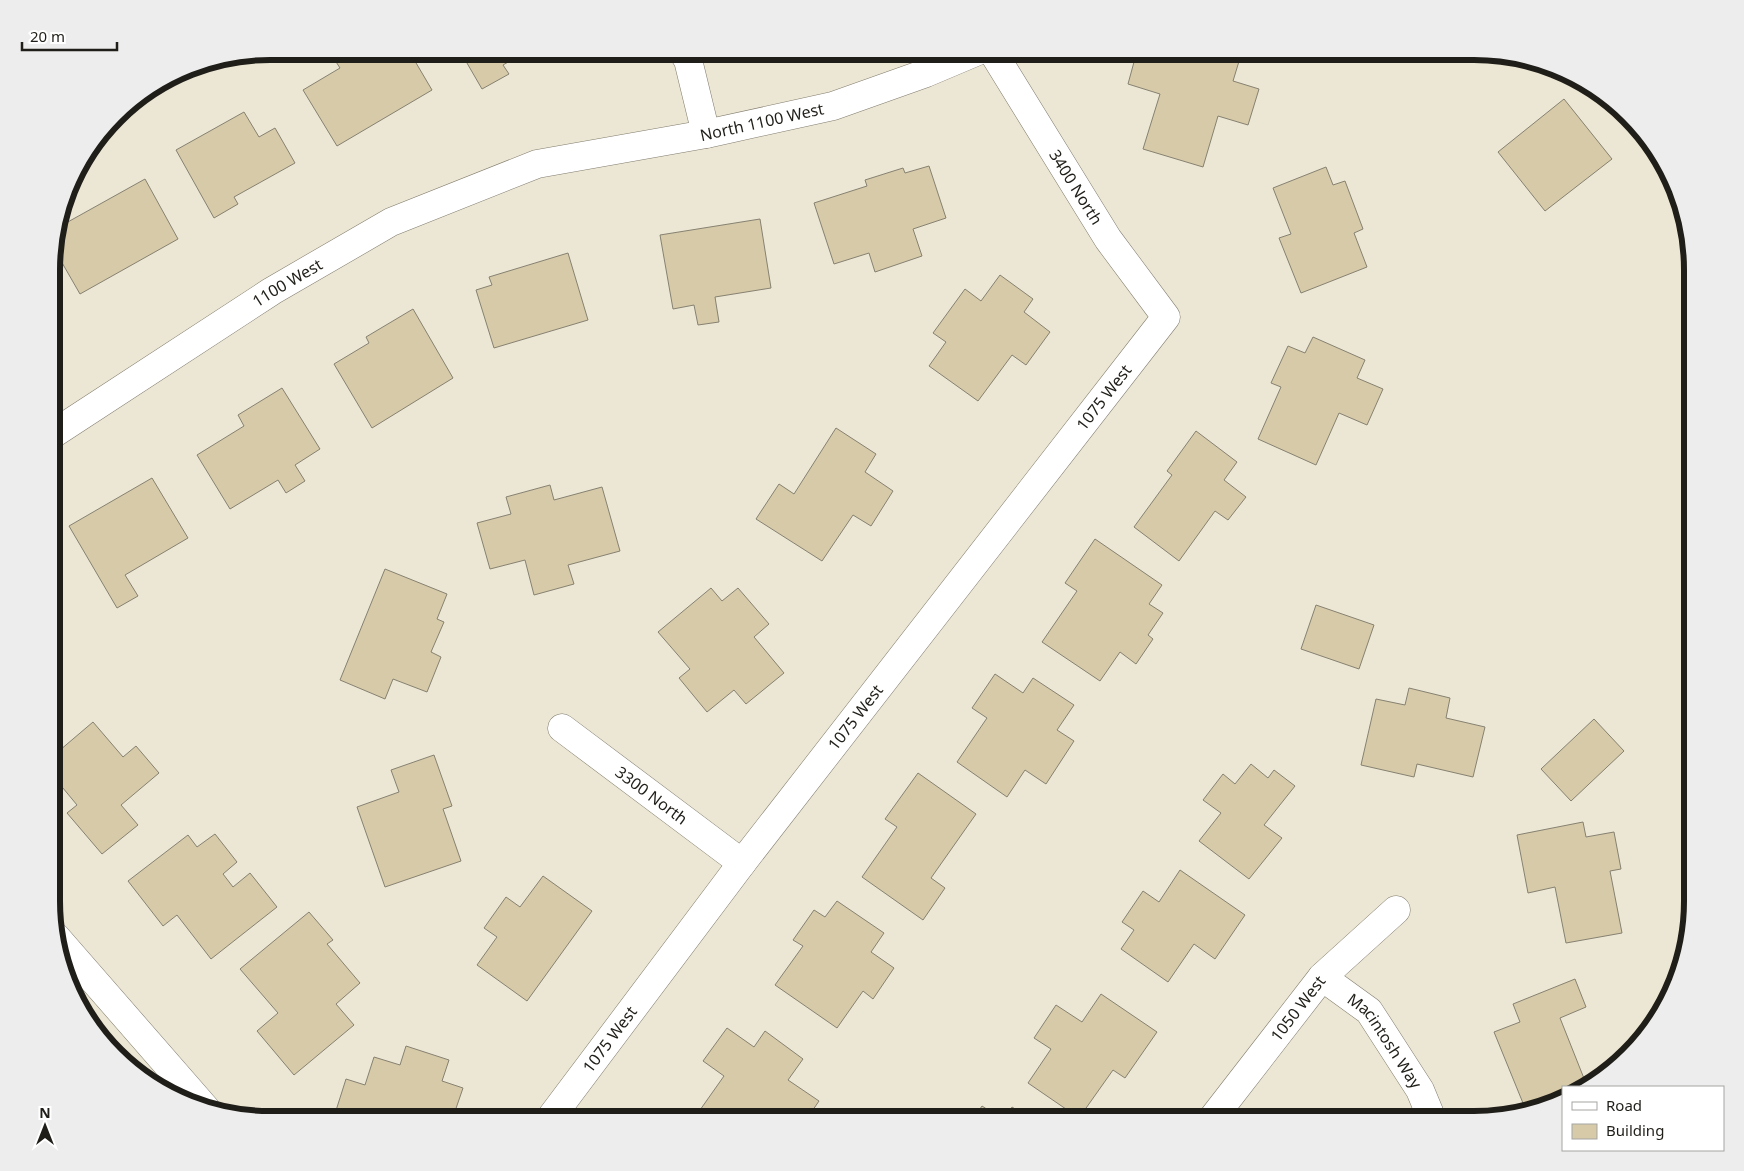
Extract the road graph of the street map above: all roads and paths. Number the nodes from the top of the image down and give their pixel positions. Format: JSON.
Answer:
{"nodes":[{"id":1,"x":688,"y":60,"type":"edge"},
{"id":2,"x":957,"y":60,"type":"edge"},
{"id":3,"x":998,"y":60,"type":"edge"},
{"id":4,"x":706,"y":134,"type":"junction"},
{"id":5,"x":537,"y":164,"type":"joint"},
{"id":6,"x":1166,"y":317,"type":"joint"},
{"id":7,"x":60,"y":429,"type":"edge"},
{"id":8,"x":562,"y":728,"type":"dead end"},
{"id":9,"x":742,"y":863,"type":"junction"},
{"id":10,"x":1396,"y":910,"type":"dead end"},
{"id":11,"x":65,"y":948,"type":"edge"},
{"id":12,"x":1322,"y":977,"type":"junction"},
{"id":13,"x":196,"y":1097,"type":"edge"},
{"id":14,"x":556,"y":1111,"type":"edge"},
{"id":15,"x":1218,"y":1111,"type":"edge"},
{"id":16,"x":1429,"y":1111,"type":"edge"}],
"edges":[{"from":1,"to":4,"type":"street"},
{"from":2,"to":4,"type":"street","name":"North 1100 West"},
{"from":3,"to":6,"type":"street","name":"3400 North"},
{"from":4,"to":5,"type":"street","name":"North 1100 West"},
{"from":5,"to":7,"type":"street","name":"1100 West"},
{"from":6,"to":9,"type":"street","name":"1075 West"},
{"from":8,"to":9,"type":"street","name":"3300 North"},
{"from":9,"to":14,"type":"street","name":"1075 West"},
{"from":10,"to":12,"type":"street","name":"1050 West"},
{"from":11,"to":13,"type":"street"},
{"from":12,"to":15,"type":"street","name":"1050 West"},
{"from":12,"to":16,"type":"street","name":"Macintosh Way"}]}
